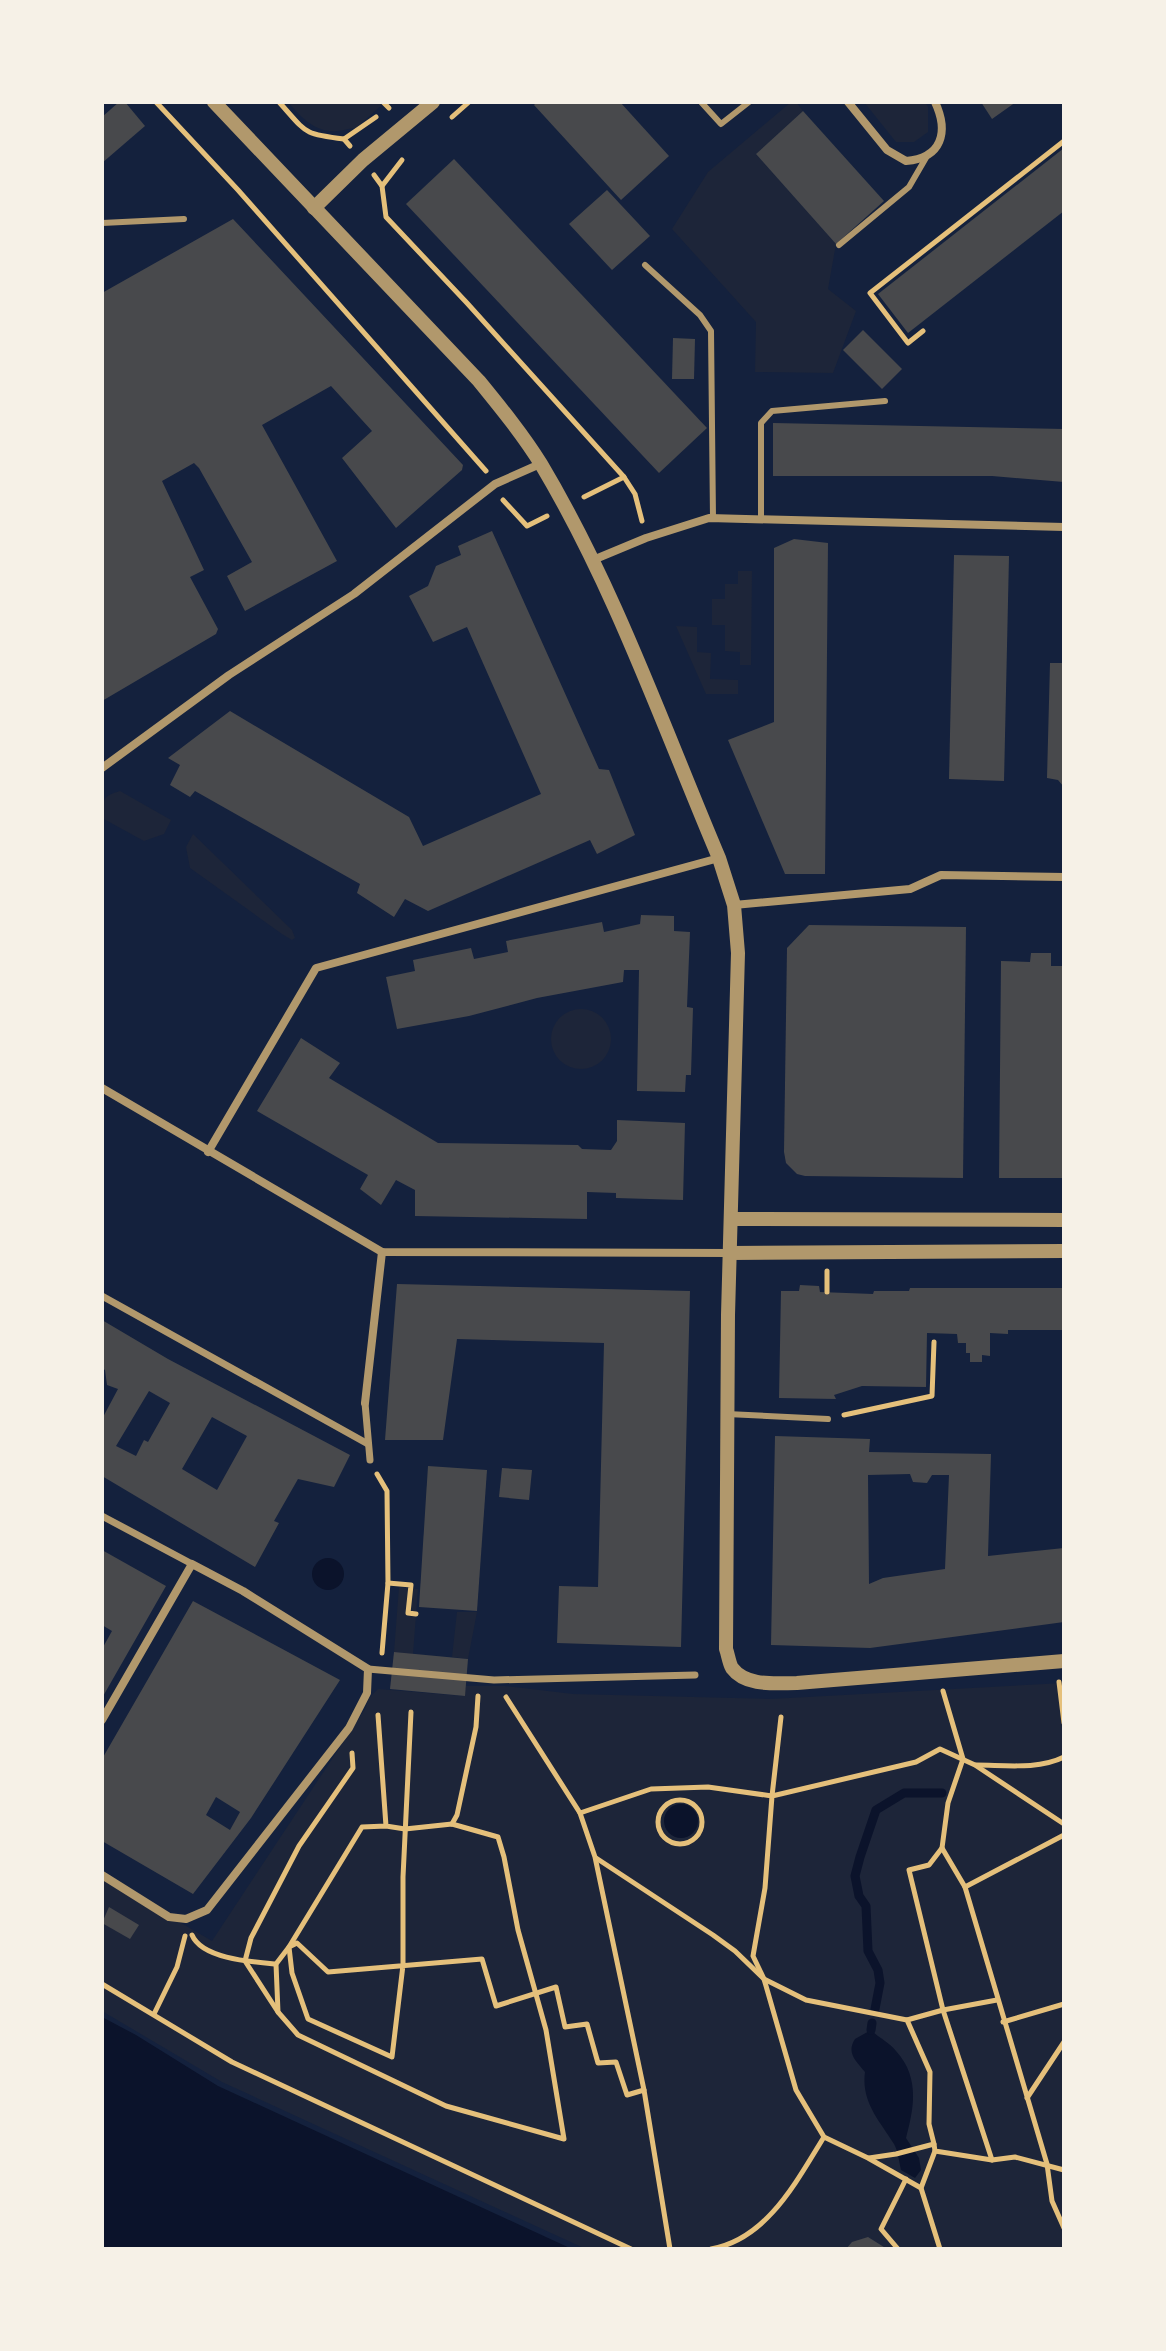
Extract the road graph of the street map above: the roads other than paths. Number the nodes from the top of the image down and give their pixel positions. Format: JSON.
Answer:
{"nodes":[{"id":1,"x":214,"y":102,"type":"edge"},
{"id":2,"x":433,"y":102,"type":"edge"},
{"id":3,"x":701,"y":102,"type":"edge"},
{"id":4,"x":749,"y":102,"type":"edge"},
{"id":5,"x":848,"y":102,"type":"edge"},
{"id":6,"x":935,"y":102,"type":"edge"},
{"id":7,"x":927,"y":156,"type":"junction"},
{"id":8,"x":314,"y":208,"type":"junction"},
{"id":9,"x":184,"y":219,"type":"dead end"},
{"id":10,"x":102,"y":223,"type":"edge"},
{"id":11,"x":839,"y":245,"type":"dead end"},
{"id":12,"x":645,"y":265,"type":"dead end"},
{"id":13,"x":885,"y":401,"type":"dead end"},
{"id":14,"x":540,"y":464,"type":"junction"},
{"id":15,"x":713,"y":518,"type":"junction"},
{"id":16,"x":761,"y":520,"type":"junction"},
{"id":17,"x":1064,"y":527,"type":"edge"},
{"id":18,"x":593,"y":560,"type":"junction"},
{"id":19,"x":102,"y":768,"type":"edge"},
{"id":20,"x":719,"y":858,"type":"junction"},
{"id":21,"x":1064,"y":877,"type":"edge"},
{"id":22,"x":734,"y":905,"type":"junction"},
{"id":23,"x":102,"y":1088,"type":"edge"},
{"id":24,"x":208,"y":1152,"type":"junction"},
{"id":25,"x":731,"y":1219,"type":"junction"},
{"id":26,"x":1064,"y":1220,"type":"edge"},
{"id":27,"x":1064,"y":1251,"type":"edge"},
{"id":28,"x":382,"y":1252,"type":"junction"},
{"id":29,"x":730,"y":1253,"type":"junction"},
{"id":30,"x":102,"y":1296,"type":"edge"},
{"id":31,"x":365,"y":1403,"type":"joint"},
{"id":32,"x":727,"y":1414,"type":"junction"},
{"id":33,"x":828,"y":1419,"type":"road end"},
{"id":34,"x":368,"y":1444,"type":"junction"},
{"id":35,"x":370,"y":1460,"type":"road end"},
{"id":36,"x":102,"y":1516,"type":"edge"},
{"id":37,"x":192,"y":1564,"type":"junction"},
{"id":38,"x":1061,"y":1661,"type":"edge"},
{"id":39,"x":368,"y":1669,"type":"junction"},
{"id":40,"x":695,"y":1675,"type":"dead end"},
{"id":41,"x":102,"y":1720,"type":"edge"},
{"id":42,"x":102,"y":1875,"type":"edge"}],
"edges":[{"from":1,"to":8,"type":"street"},
{"from":2,"to":8,"type":"street"},
{"from":3,"to":4,"type":"lane"},
{"from":5,"to":7,"type":"street"},
{"from":6,"to":7,"type":"street"},
{"from":7,"to":11,"type":"lane"},
{"from":8,"to":14,"type":"street"},
{"from":9,"to":10,"type":"lane"},
{"from":12,"to":15,"type":"lane"},
{"from":13,"to":16,"type":"lane"},
{"from":14,"to":18,"type":"street"},
{"from":14,"to":19,"type":"street"},
{"from":15,"to":16,"type":"street"},
{"from":15,"to":18,"type":"street"},
{"from":16,"to":17,"type":"street"},
{"from":18,"to":20,"type":"street"},
{"from":20,"to":22,"type":"street"},
{"from":20,"to":24,"type":"street"},
{"from":21,"to":22,"type":"street"},
{"from":22,"to":25,"type":"street"},
{"from":23,"to":24,"type":"street"},
{"from":24,"to":28,"type":"street"},
{"from":25,"to":26,"type":"street"},
{"from":25,"to":29,"type":"street"},
{"from":27,"to":29,"type":"street"},
{"from":28,"to":29,"type":"street"},
{"from":28,"to":31,"type":"street"},
{"from":29,"to":32,"type":"street"},
{"from":30,"to":34,"type":"street"},
{"from":31,"to":34,"type":"street"},
{"from":32,"to":33,"type":"lane"},
{"from":32,"to":38,"type":"street"},
{"from":34,"to":35,"type":"street"},
{"from":36,"to":37,"type":"street"},
{"from":37,"to":39,"type":"street"},
{"from":37,"to":41,"type":"street"},
{"from":39,"to":40,"type":"street"},
{"from":39,"to":42,"type":"street"}]}
